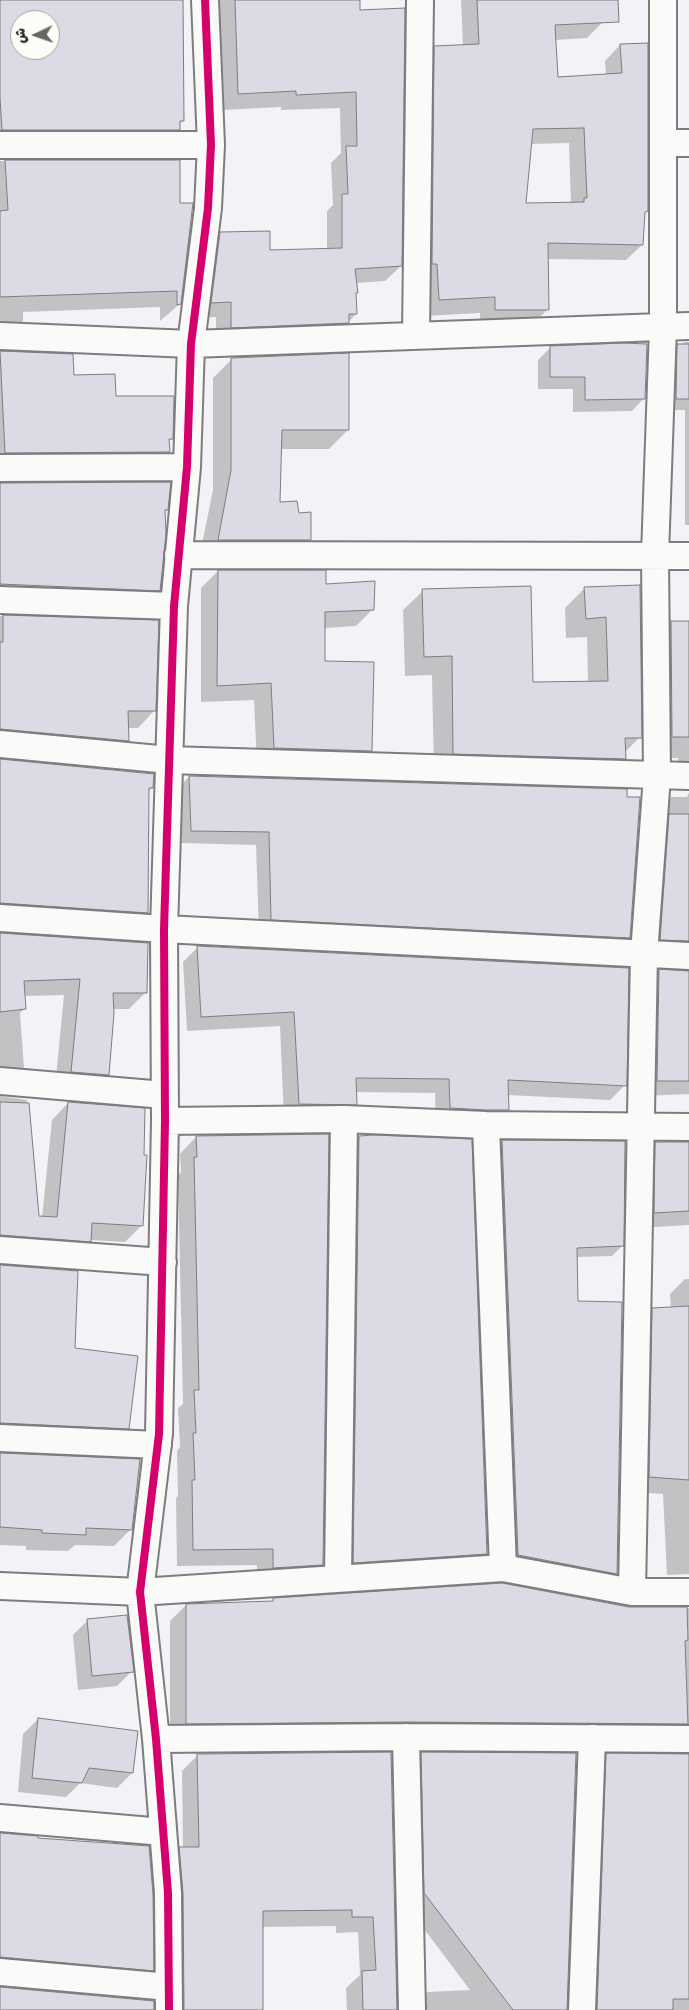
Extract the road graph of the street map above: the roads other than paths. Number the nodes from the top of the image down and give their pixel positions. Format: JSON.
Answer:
{"nodes":[{"id":1,"x":205,"y":0,"type":"edge"},
{"id":2,"x":420,"y":0,"type":"edge"},
{"id":3,"x":663,"y":0,"type":"edge"},
{"id":4,"x":677,"y":143,"type":"edge"},
{"id":5,"x":0,"y":145,"type":"edge"},
{"id":6,"x":211,"y":145,"type":"junction"},
{"id":7,"x":689,"y":326,"type":"edge"},
{"id":8,"x":663,"y":327,"type":"junction"},
{"id":9,"x":0,"y":336,"type":"edge"},
{"id":10,"x":416,"y":336,"type":"junction"},
{"id":11,"x":191,"y":344,"type":"junction"},
{"id":12,"x":187,"y":467,"type":"junction"},
{"id":13,"x":0,"y":468,"type":"edge"},
{"id":14,"x":655,"y":554,"type":"junction"},
{"id":15,"x":178,"y":556,"type":"junction"},
{"id":16,"x":689,"y":556,"type":"edge"},
{"id":17,"x":0,"y":600,"type":"edge"},
{"id":18,"x":174,"y":606,"type":"junction"},
{"id":19,"x":0,"y":744,"type":"edge"},
{"id":20,"x":169,"y":760,"type":"junction"},
{"id":21,"x":657,"y":776,"type":"junction"},
{"id":22,"x":689,"y":776,"type":"edge"},
{"id":23,"x":0,"y":918,"type":"edge"},
{"id":24,"x":164,"y":929,"type":"junction"},
{"id":25,"x":644,"y":954,"type":"junction"},
{"id":26,"x":689,"y":956,"type":"edge"},
{"id":27,"x":0,"y":1081,"type":"edge"},
{"id":28,"x":164,"y":1095,"type":"junction"},
{"id":29,"x":344,"y":1119,"type":"junction"},
{"id":30,"x":165,"y":1121,"type":"junction"},
{"id":31,"x":486,"y":1125,"type":"junction"},
{"id":32,"x":640,"y":1127,"type":"junction"},
{"id":33,"x":689,"y":1127,"type":"edge"},
{"id":34,"x":0,"y":1250,"type":"edge"},
{"id":35,"x":163,"y":1262,"type":"junction"},
{"id":36,"x":0,"y":1438,"type":"edge"},
{"id":37,"x":158,"y":1444,"type":"junction"},
{"id":38,"x":503,"y":1568,"type":"junction"},
{"id":39,"x":338,"y":1578,"type":"junction"},
{"id":40,"x":0,"y":1586,"type":"edge"},
{"id":41,"x":140,"y":1592,"type":"junction"},
{"id":42,"x":632,"y":1592,"type":"junction"},
{"id":43,"x":689,"y":1592,"type":"edge"},
{"id":44,"x":406,"y":1737,"type":"junction"},
{"id":45,"x":592,"y":1738,"type":"junction"},
{"id":46,"x":156,"y":1739,"type":"junction"},
{"id":47,"x":689,"y":1739,"type":"edge"},
{"id":48,"x":0,"y":1818,"type":"edge"},
{"id":49,"x":163,"y":1832,"type":"junction"},
{"id":50,"x":0,"y":1972,"type":"edge"},
{"id":51,"x":169,"y":1998,"type":"edge"},
{"id":52,"x":412,"y":2010,"type":"edge"},
{"id":53,"x":582,"y":2010,"type":"edge"}],
"edges":[{"from":1,"to":6,"type":"street"},
{"from":2,"to":10,"type":"street"},
{"from":3,"to":4,"type":"street"},
{"from":4,"to":8,"type":"street"},
{"from":5,"to":6,"type":"street"},
{"from":6,"to":11,"type":"street"},
{"from":7,"to":8,"type":"street"},
{"from":8,"to":10,"type":"street"},
{"from":8,"to":14,"type":"street"},
{"from":9,"to":11,"type":"street"},
{"from":10,"to":11,"type":"street"},
{"from":11,"to":12,"type":"street"},
{"from":12,"to":13,"type":"street"},
{"from":12,"to":15,"type":"street"},
{"from":14,"to":15,"type":"street"},
{"from":14,"to":16,"type":"street"},
{"from":14,"to":21,"type":"street"},
{"from":15,"to":18,"type":"street"},
{"from":17,"to":18,"type":"street"},
{"from":18,"to":20,"type":"street"},
{"from":19,"to":20,"type":"street"},
{"from":20,"to":21,"type":"street"},
{"from":20,"to":24,"type":"street"},
{"from":21,"to":22,"type":"street"},
{"from":21,"to":25,"type":"street"},
{"from":23,"to":24,"type":"street"},
{"from":24,"to":25,"type":"street"},
{"from":24,"to":28,"type":"street"},
{"from":25,"to":26,"type":"street"},
{"from":25,"to":32,"type":"street"},
{"from":27,"to":28,"type":"street"},
{"from":28,"to":30,"type":"street"},
{"from":29,"to":30,"type":"street"},
{"from":29,"to":31,"type":"street"},
{"from":29,"to":39,"type":"street"},
{"from":30,"to":35,"type":"street"},
{"from":31,"to":32,"type":"street"},
{"from":31,"to":38,"type":"street"},
{"from":32,"to":33,"type":"street"},
{"from":32,"to":42,"type":"street"},
{"from":34,"to":35,"type":"street"},
{"from":35,"to":37,"type":"street"},
{"from":36,"to":37,"type":"street"},
{"from":37,"to":41,"type":"street"},
{"from":38,"to":39,"type":"street"},
{"from":38,"to":42,"type":"street"},
{"from":39,"to":41,"type":"street"},
{"from":40,"to":41,"type":"street"},
{"from":41,"to":46,"type":"street"},
{"from":42,"to":43,"type":"street"},
{"from":44,"to":45,"type":"street"},
{"from":44,"to":46,"type":"street"},
{"from":44,"to":52,"type":"street"},
{"from":45,"to":47,"type":"street"},
{"from":45,"to":53,"type":"street"},
{"from":46,"to":49,"type":"street"},
{"from":48,"to":49,"type":"street"},
{"from":49,"to":51,"type":"street"},
{"from":50,"to":51,"type":"street"}]}
